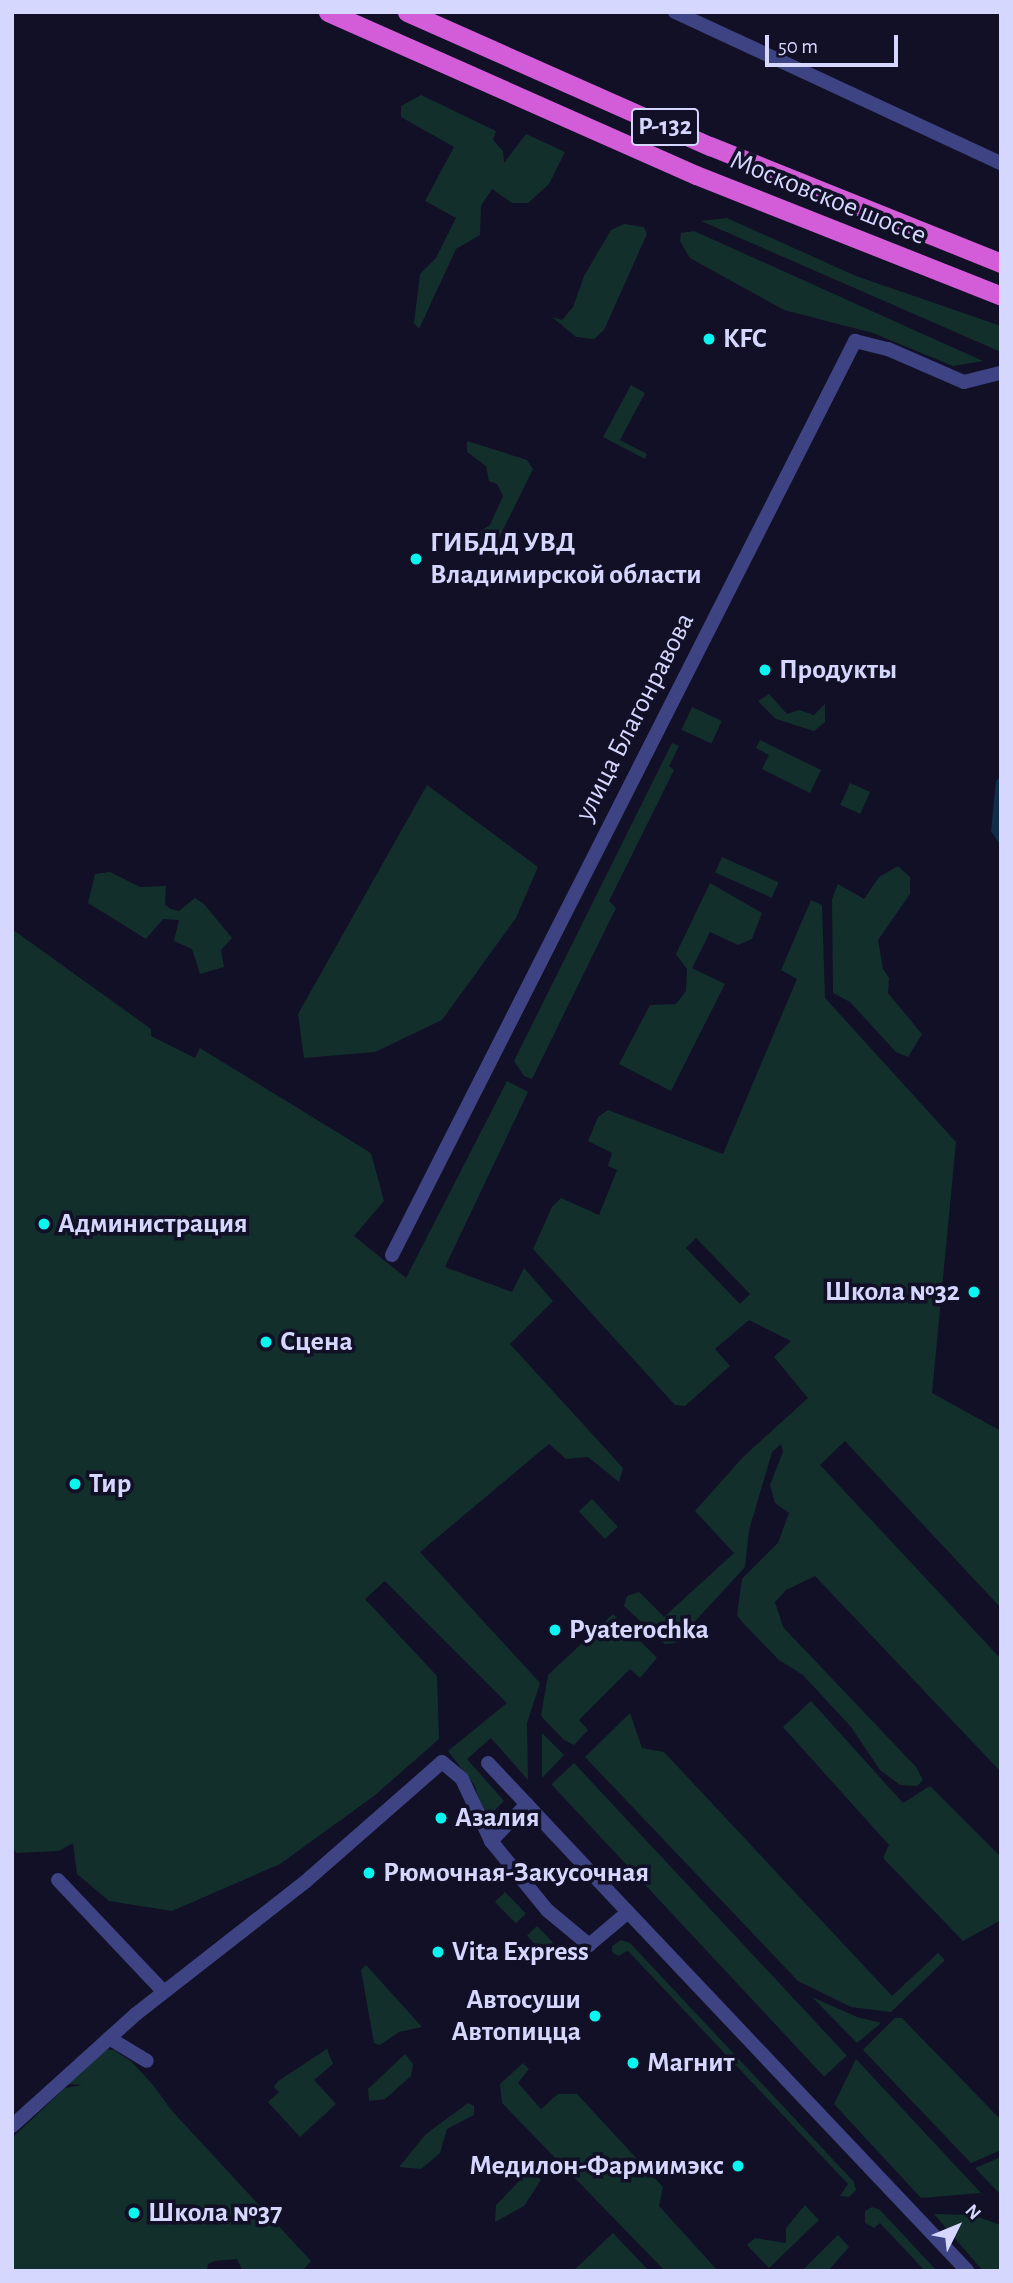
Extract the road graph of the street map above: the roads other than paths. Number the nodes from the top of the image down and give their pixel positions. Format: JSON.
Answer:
{"nodes":[{"id":1,"x":328,"y":12,"type":"edge"},
{"id":2,"x":407,"y":12,"type":"edge"},
{"id":3,"x":675,"y":12,"type":"edge"},
{"id":4,"x":1001,"y":163,"type":"edge"},
{"id":5,"x":1001,"y":263,"type":"edge"},
{"id":6,"x":1001,"y":296,"type":"edge"},
{"id":7,"x":1001,"y":373,"type":"edge"},
{"id":8,"x":392,"y":1255,"type":"dead end"},
{"id":9,"x":488,"y":1763,"type":"dead end"},
{"id":10,"x":527,"y":1804,"type":"junction"},
{"id":11,"x":491,"y":1841,"type":"junction"},
{"id":12,"x":58,"y":1880,"type":"dead end"},
{"id":13,"x":628,"y":1912,"type":"junction"},
{"id":14,"x":163,"y":1991,"type":"junction"},
{"id":15,"x":109,"y":2038,"type":"junction"},
{"id":16,"x":147,"y":2062,"type":"dead end"},
{"id":17,"x":12,"y":2126,"type":"edge"},
{"id":18,"x":968,"y":2271,"type":"edge"}],
"edges":[{"from":1,"to":6,"type":"highway","name":"Московское шоссе","number":"Р-132"},
{"from":2,"to":5,"type":"highway","name":"Московское шоссе","number":"Р-132"},
{"from":3,"to":4,"type":"street"},
{"from":7,"to":8,"type":"street","name":"улица Благонравова"},
{"from":9,"to":10,"type":"street"},
{"from":10,"to":11,"type":"street"},
{"from":10,"to":13,"type":"street"},
{"from":11,"to":13,"type":"street"},
{"from":11,"to":14,"type":"street"},
{"from":12,"to":14,"type":"street"},
{"from":13,"to":18,"type":"street"},
{"from":14,"to":15,"type":"street"},
{"from":15,"to":16,"type":"street"},
{"from":15,"to":17,"type":"street"}]}
